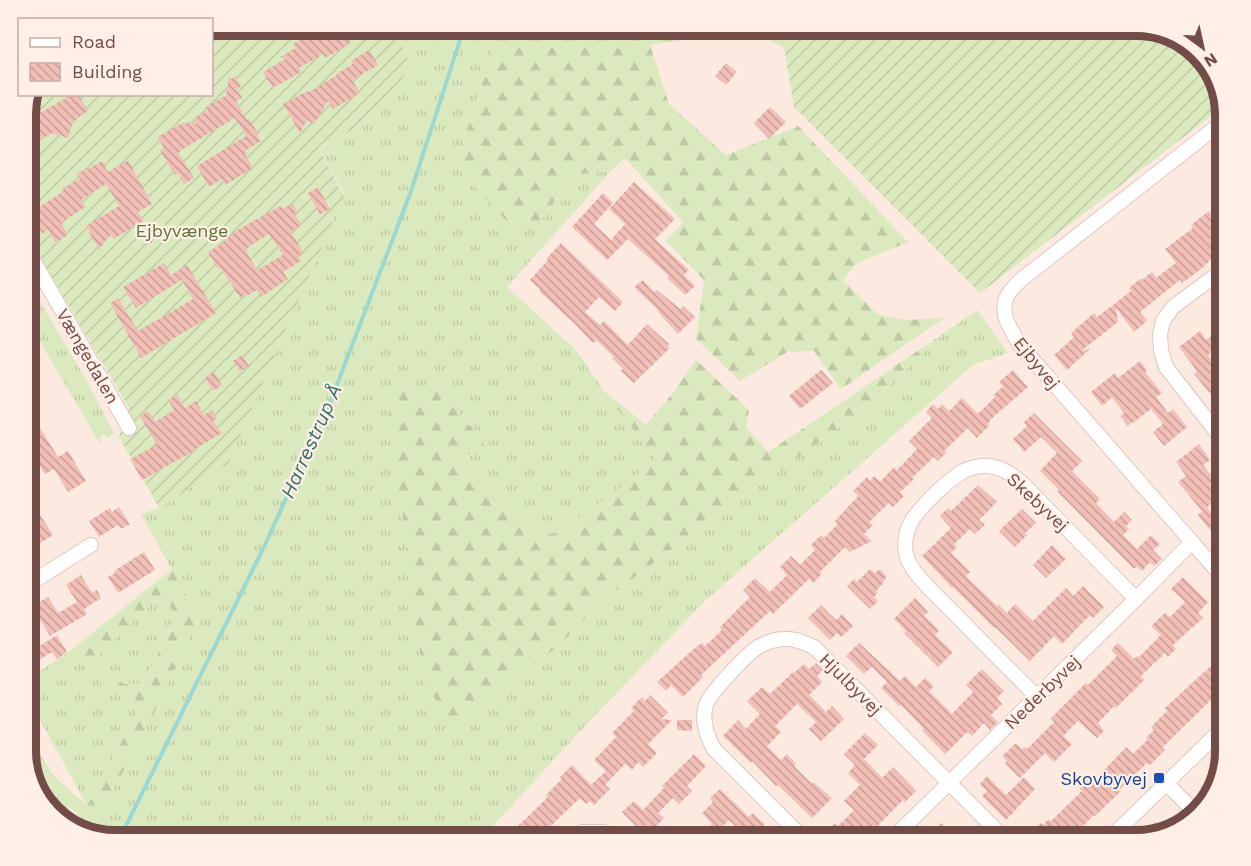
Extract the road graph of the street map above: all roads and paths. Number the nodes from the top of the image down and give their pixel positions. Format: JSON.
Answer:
{"nodes":[{"id":1,"x":1215,"y":129,"type":"edge"},
{"id":2,"x":36,"y":265,"type":"edge"},
{"id":3,"x":1215,"y":277,"type":"edge"},
{"id":4,"x":129,"y":428,"type":"dead end"},
{"id":5,"x":1215,"y":429,"type":"edge"},
{"id":6,"x":1192,"y":542,"type":"junction"},
{"id":7,"x":92,"y":545,"type":"dead end"},
{"id":8,"x":1215,"y":568,"type":"edge"},
{"id":9,"x":36,"y":580,"type":"edge"},
{"id":10,"x":1137,"y":599,"type":"junction"},
{"id":11,"x":1037,"y":697,"type":"junction"},
{"id":12,"x":1215,"y":736,"type":"edge"},
{"id":13,"x":949,"y":783,"type":"junction"},
{"id":14,"x":1166,"y":783,"type":"junction"},
{"id":15,"x":1190,"y":808,"type":"edge"},
{"id":16,"x":794,"y":830,"type":"edge"},
{"id":17,"x":901,"y":830,"type":"edge"},
{"id":18,"x":996,"y":830,"type":"edge"},
{"id":19,"x":1118,"y":830,"type":"edge"}],
"edges":[{"from":1,"to":6,"type":"street","name":"Ejbyvej"},
{"from":2,"to":4,"type":"street","name":"Vængedalen"},
{"from":3,"to":5,"type":"street"},
{"from":6,"to":8,"type":"street","name":"Ejbyvej"},
{"from":6,"to":10,"type":"street","name":"Nederbyvej"},
{"from":7,"to":9,"type":"street"},
{"from":10,"to":11,"type":"street","name":"Nederbyvej"},
{"from":10,"to":11,"type":"street","name":"Skebyvej"},
{"from":11,"to":13,"type":"street","name":"Nederbyvej"},
{"from":12,"to":14,"type":"street"},
{"from":13,"to":16,"type":"street","name":"Hjulbyvej"},
{"from":13,"to":17,"type":"street","name":"Nederbyvej"},
{"from":13,"to":18,"type":"street","name":"Hjulbyvej"},
{"from":14,"to":15,"type":"street"},
{"from":14,"to":19,"type":"street"}]}
